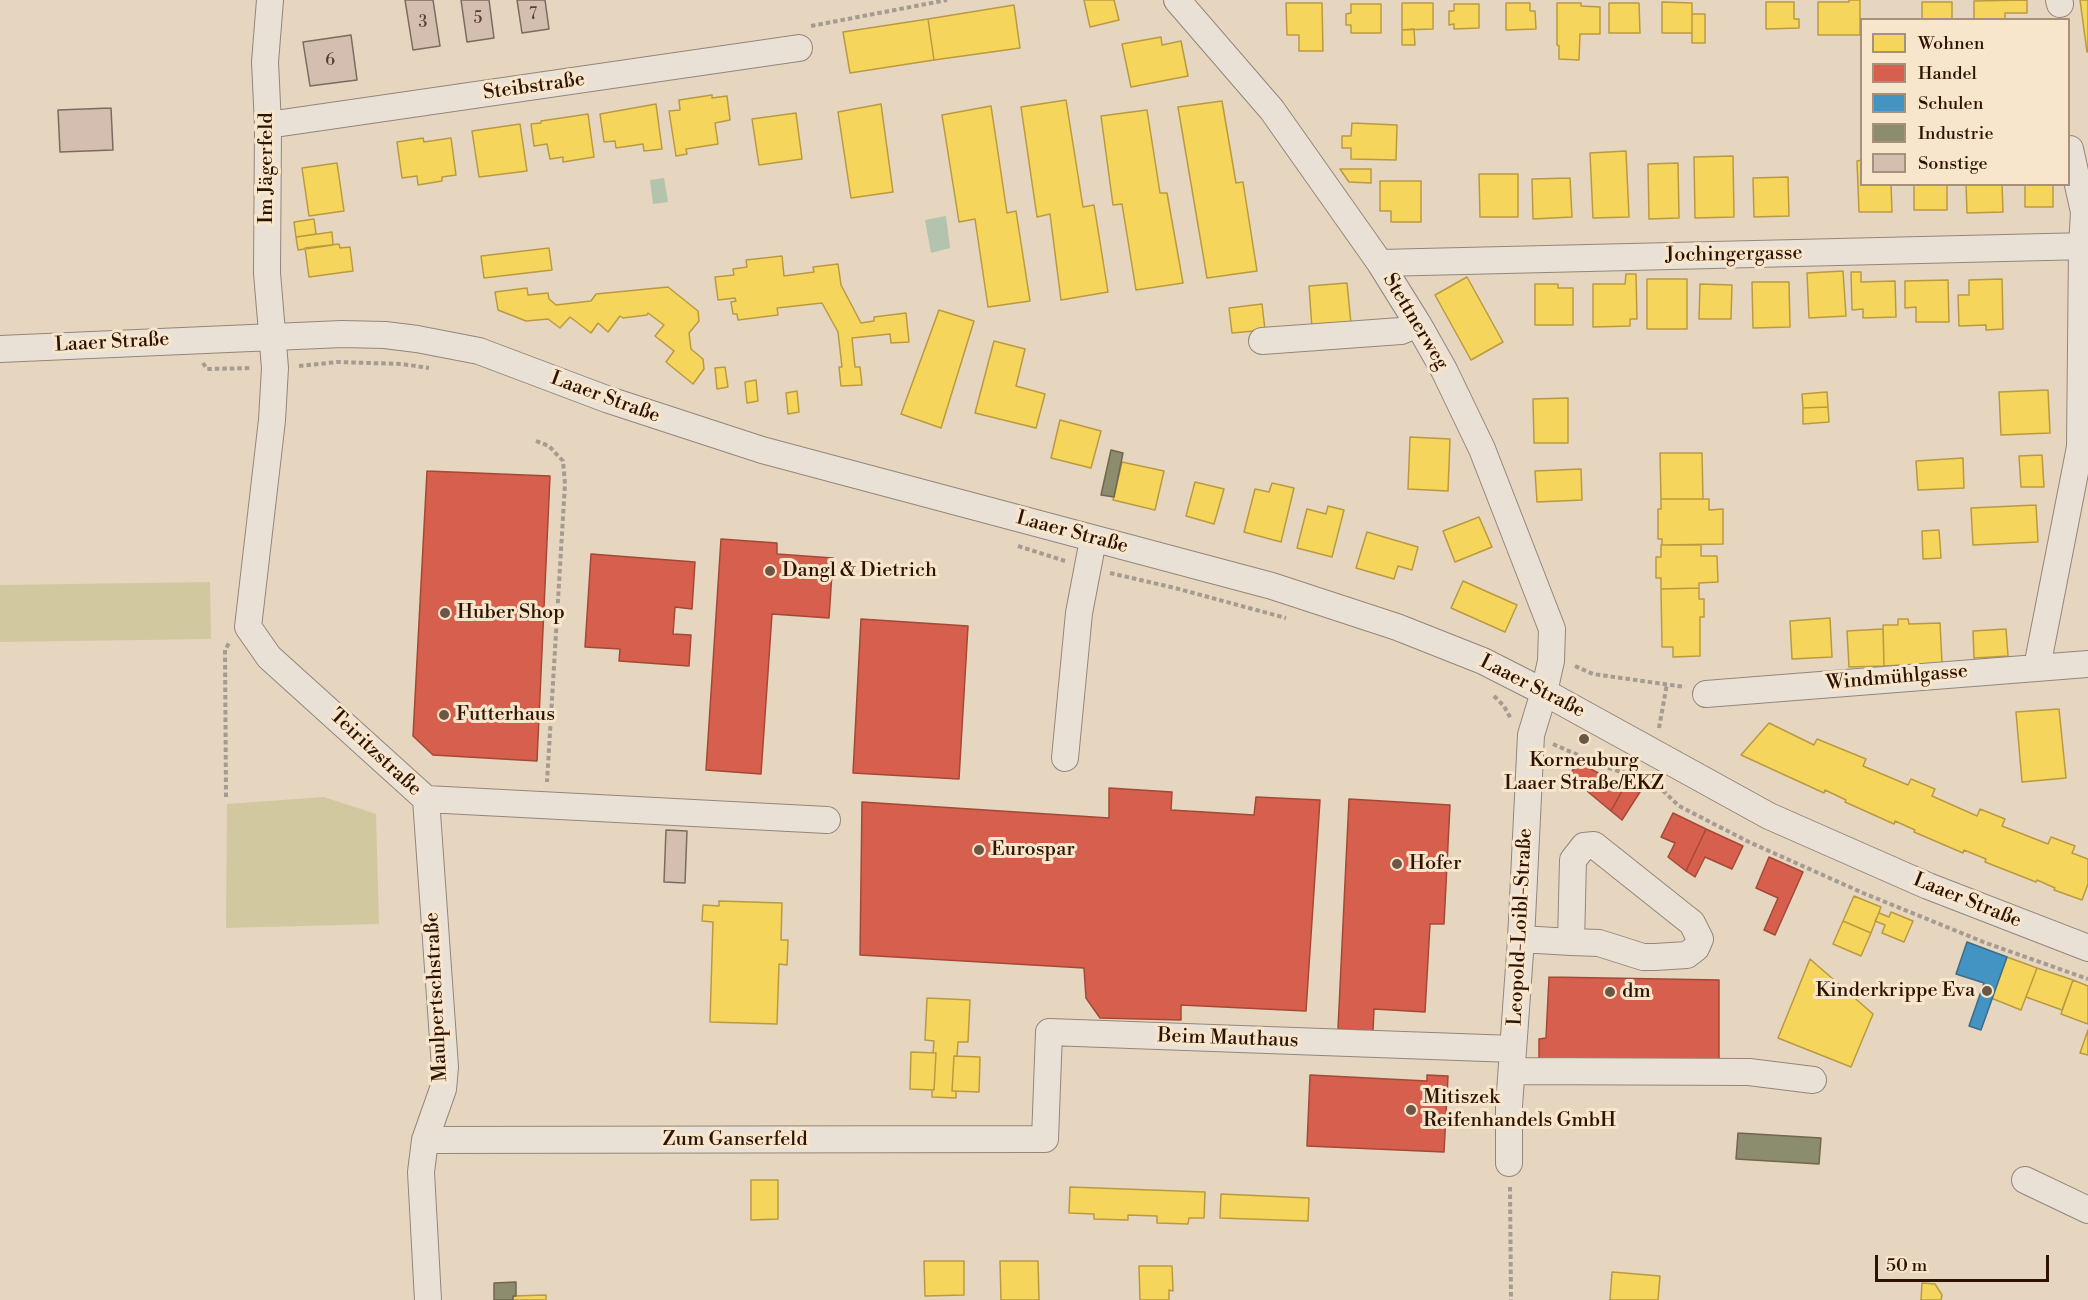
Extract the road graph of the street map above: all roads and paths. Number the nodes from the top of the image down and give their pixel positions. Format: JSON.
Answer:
{"nodes":[{"id":1,"x":270,"y":0,"type":"edge"},
{"id":2,"x":947,"y":0,"type":"edge"},
{"id":3,"x":1177,"y":0,"type":"edge"},
{"id":4,"x":800,"y":48,"type":"joint"},
{"id":5,"x":268,"y":125,"type":"junction"},
{"id":6,"x":2070,"y":149,"type":"dead end"},
{"id":7,"x":2085,"y":247,"type":"edge"},
{"id":8,"x":1380,"y":263,"type":"junction"},
{"id":9,"x":1418,"y":324,"type":"junction"},
{"id":10,"x":272,"y":337,"type":"junction"},
{"id":11,"x":201,"y":339,"type":"junction"},
{"id":12,"x":1262,"y":341,"type":"dead end"},
{"id":13,"x":0,"y":348,"type":"edge"},
{"id":14,"x":275,"y":368,"type":"junction"},
{"id":15,"x":432,"y":369,"type":"dead end"},
{"id":16,"x":536,"y":441,"type":"dead end"},
{"id":17,"x":1093,"y":540,"type":"junction"},
{"id":18,"x":1014,"y":544,"type":"dead end"},
{"id":19,"x":1086,"y":569,"type":"junction"},
{"id":20,"x":1290,"y":620,"type":"dead end"},
{"id":21,"x":248,"y":627,"type":"junction"},
{"id":22,"x":1551,"y":661,"type":"junction"},
{"id":23,"x":2088,"y":664,"type":"edge"},
{"id":24,"x":2037,"y":667,"type":"junction"},
{"id":25,"x":1667,"y":684,"type":"junction"},
{"id":26,"x":1544,"y":692,"type":"junction"},
{"id":27,"x":1488,"y":693,"type":"dead end"},
{"id":28,"x":1706,"y":694,"type":"joint"},
{"id":29,"x":1532,"y":735,"type":"junction"},
{"id":30,"x":1651,"y":750,"type":"junction"},
{"id":31,"x":1065,"y":758,"type":"dead end"},
{"id":32,"x":226,"y":798,"type":"dead end"},
{"id":33,"x":426,"y":800,"type":"junction"},
{"id":34,"x":545,"y":805,"type":"junction"},
{"id":35,"x":828,"y":820,"type":"dead end"},
{"id":36,"x":1521,"y":939,"type":"junction"},
{"id":37,"x":1571,"y":942,"type":"junction"},
{"id":38,"x":2088,"y":948,"type":"edge"},
{"id":39,"x":2088,"y":979,"type":"edge"},
{"id":40,"x":1513,"y":1060,"type":"junction"},
{"id":41,"x":1813,"y":1080,"type":"dead end"},
{"id":42,"x":1045,"y":1139,"type":"joint"},
{"id":43,"x":425,"y":1140,"type":"junction"},
{"id":44,"x":1509,"y":1163,"type":"joint"},
{"id":45,"x":2025,"y":1180,"type":"dead end"},
{"id":46,"x":2088,"y":1210,"type":"edge"},
{"id":47,"x":428,"y":1300,"type":"edge"},
{"id":48,"x":1511,"y":1300,"type":"edge"}],
"edges":[{"from":1,"to":5,"type":"street","name":"Im Jägerfeld"},
{"from":2,"to":4,"type":"path"},
{"from":3,"to":8,"type":"street","name":"Stettnerweg"},
{"from":4,"to":5,"type":"street","name":"Steibstraße"},
{"from":5,"to":10,"type":"street","name":"Im Jägerfeld"},
{"from":6,"to":7,"type":"street"},
{"from":7,"to":8,"type":"street","name":"Jochingergasse"},
{"from":7,"to":24,"type":"street"},
{"from":8,"to":9,"type":"street","name":"Stettnerweg"},
{"from":9,"to":12,"type":"street"},
{"from":9,"to":22,"type":"street","name":"Stettnerweg"},
{"from":10,"to":11,"type":"street","name":"Laaer Straße"},
{"from":10,"to":14,"type":"street"},
{"from":10,"to":17,"type":"street","name":"Laaer Straße"},
{"from":11,"to":13,"type":"street","name":"Laaer Straße"},
{"from":11,"to":14,"type":"path"},
{"from":14,"to":15,"type":"path"},
{"from":14,"to":21,"type":"street"},
{"from":16,"to":34,"type":"path"},
{"from":17,"to":19,"type":"street"},
{"from":17,"to":26,"type":"street","name":"Laaer Straße"},
{"from":18,"to":19,"type":"path"},
{"from":19,"to":20,"type":"path"},
{"from":19,"to":31,"type":"street"},
{"from":21,"to":32,"type":"path"},
{"from":21,"to":33,"type":"street","name":"Teiritzstraße"},
{"from":22,"to":25,"type":"path"},
{"from":22,"to":26,"type":"street","name":"Stettnerweg"},
{"from":23,"to":24,"type":"street","name":"Windmühlgasse"},
{"from":24,"to":28,"type":"street","name":"Windmühlgasse"},
{"from":25,"to":28,"type":"path"},
{"from":25,"to":30,"type":"path"},
{"from":26,"to":29,"type":"street","name":"Leopold-Loibl-Straße"},
{"from":26,"to":30,"type":"street","name":"Laaer Straße"},
{"from":27,"to":29,"type":"path"},
{"from":29,"to":36,"type":"street","name":"Leopold-Loibl-Straße"},
{"from":29,"to":39,"type":"path"},
{"from":30,"to":38,"type":"street","name":"Laaer Straße"},
{"from":33,"to":34,"type":"street","name":"Teiritzstraße"},
{"from":33,"to":43,"type":"street","name":"Maulpertschstraße"},
{"from":34,"to":35,"type":"street","name":"Teiritzstraße"},
{"from":36,"to":37,"type":"street"},
{"from":36,"to":40,"type":"street","name":"Leopold-Loibl-Straße"},
{"from":37,"to":37,"type":"street"},
{"from":40,"to":41,"type":"street","name":"Beim Mauthaus"},
{"from":40,"to":42,"type":"street","name":"Beim Mauthaus"},
{"from":40,"to":44,"type":"street","name":"Leopold-Loibl-Straße"},
{"from":42,"to":43,"type":"street","name":"Zum Ganserfeld"},
{"from":43,"to":47,"type":"street","name":"Maulpertschstraße"},
{"from":44,"to":48,"type":"path"},
{"from":45,"to":46,"type":"street"}]}
